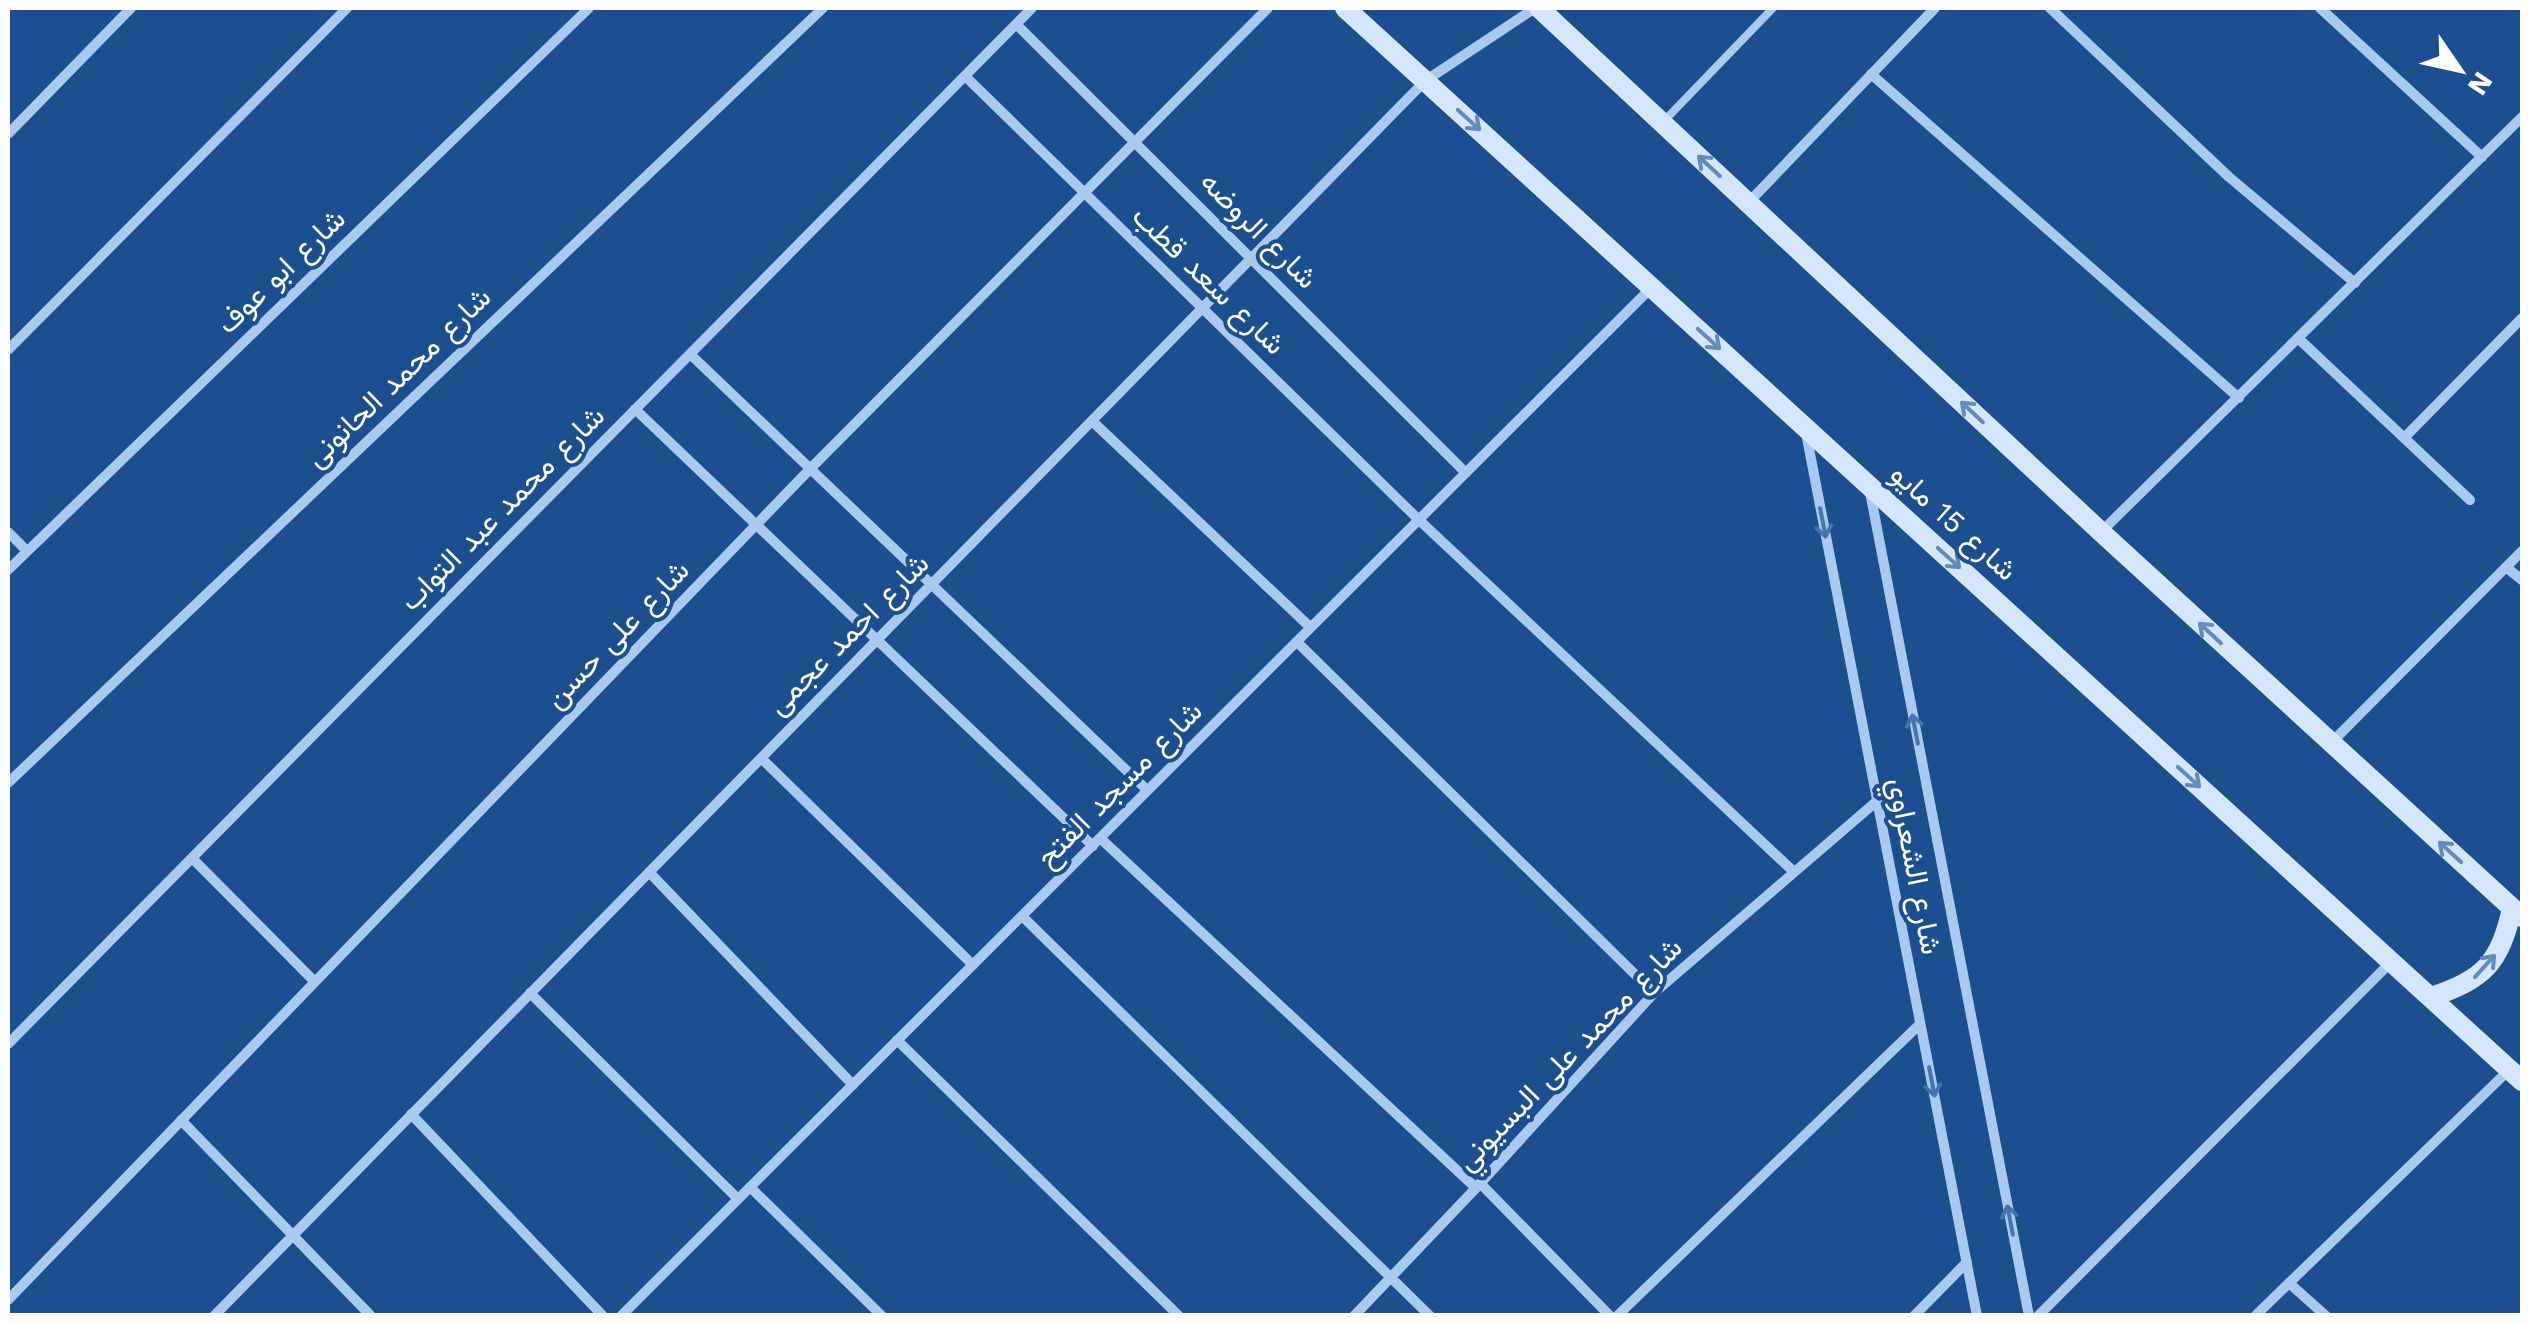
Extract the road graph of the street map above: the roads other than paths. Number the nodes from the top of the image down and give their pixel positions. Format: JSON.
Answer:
{"nodes":[{"id":1,"x":131,"y":8,"type":"edge"},
{"id":2,"x":347,"y":8,"type":"edge"},
{"id":3,"x":589,"y":8,"type":"edge"},
{"id":4,"x":823,"y":8,"type":"edge"},
{"id":5,"x":1032,"y":8,"type":"edge"},
{"id":6,"x":1268,"y":8,"type":"edge"},
{"id":7,"x":1345,"y":8,"type":"edge"},
{"id":8,"x":1537,"y":8,"type":"edge"},
{"id":9,"x":1773,"y":8,"type":"edge"},
{"id":10,"x":1935,"y":8,"type":"edge"},
{"id":11,"x":2050,"y":8,"type":"edge"},
{"id":12,"x":2320,"y":8,"type":"edge"},
{"id":13,"x":1016,"y":24,"type":"junction"},
{"id":14,"x":1871,"y":74,"type":"junction"},
{"id":15,"x":964,"y":76,"type":"junction"},
{"id":16,"x":1426,"y":81,"type":"junction"},
{"id":17,"x":2522,"y":118,"type":"edge"},
{"id":18,"x":1662,"y":123,"type":"junction"},
{"id":19,"x":8,"y":134,"type":"edge"},
{"id":20,"x":1134,"y":142,"type":"junction"},
{"id":21,"x":2482,"y":157,"type":"junction"},
{"id":22,"x":1084,"y":193,"type":"junction"},
{"id":23,"x":1748,"y":203,"type":"junction"},
{"id":24,"x":1251,"y":258,"type":"junction"},
{"id":25,"x":2354,"y":283,"type":"junction"},
{"id":26,"x":1651,"y":287,"type":"junction"},
{"id":27,"x":1202,"y":308,"type":"junction"},
{"id":28,"x":2522,"y":318,"type":"edge"},
{"id":29,"x":2299,"y":339,"type":"junction"},
{"id":30,"x":8,"y":350,"type":"edge"},
{"id":31,"x":690,"y":354,"type":"junction"},
{"id":32,"x":2239,"y":398,"type":"junction"},
{"id":33,"x":635,"y":409,"type":"junction"},
{"id":34,"x":1092,"y":421,"type":"junction"},
{"id":35,"x":1805,"y":427,"type":"junction"},
{"id":36,"x":2404,"y":438,"type":"junction"},
{"id":37,"x":810,"y":469,"type":"junction"},
{"id":38,"x":1466,"y":473,"type":"junction"},
{"id":39,"x":1868,"y":485,"type":"junction"},
{"id":40,"x":2470,"y":500,"type":"dead end"},
{"id":41,"x":1418,"y":520,"type":"junction"},
{"id":42,"x":756,"y":525,"type":"junction"},
{"id":43,"x":8,"y":532,"type":"edge"},
{"id":44,"x":2101,"y":532,"type":"junction"},
{"id":45,"x":27,"y":551,"type":"junction"},
{"id":46,"x":2522,"y":551,"type":"edge"},
{"id":47,"x":2506,"y":568,"type":"junction"},
{"id":48,"x":8,"y":570,"type":"edge"},
{"id":49,"x":2522,"y":580,"type":"edge"},
{"id":50,"x":932,"y":584,"type":"junction"},
{"id":51,"x":1310,"y":627,"type":"junction"},
{"id":52,"x":877,"y":640,"type":"junction"},
{"id":53,"x":1297,"y":642,"type":"junction"},
{"id":54,"x":2331,"y":743,"type":"junction"},
{"id":55,"x":761,"y":758,"type":"junction"},
{"id":56,"x":8,"y":783,"type":"edge"},
{"id":57,"x":1148,"y":790,"type":"junction"},
{"id":58,"x":1878,"y":800,"type":"junction"},
{"id":59,"x":1096,"y":842,"type":"junction"},
{"id":60,"x":192,"y":858,"type":"junction"},
{"id":61,"x":649,"y":872,"type":"junction"},
{"id":62,"x":1794,"y":872,"type":"junction"},
{"id":63,"x":2517,"y":912,"type":"edge"},
{"id":64,"x":1022,"y":916,"type":"junction"},
{"id":65,"x":2391,"y":962,"type":"junction"},
{"id":66,"x":972,"y":965,"type":"junction"},
{"id":67,"x":315,"y":982,"type":"junction"},
{"id":68,"x":530,"y":993,"type":"junction"},
{"id":69,"x":1654,"y":993,"type":"junction"},
{"id":70,"x":2430,"y":997,"type":"junction"},
{"id":71,"x":1920,"y":1024,"type":"junction"},
{"id":72,"x":897,"y":1040,"type":"junction"},
{"id":73,"x":8,"y":1044,"type":"edge"},
{"id":74,"x":2516,"y":1075,"type":"edge"},
{"id":75,"x":853,"y":1084,"type":"junction"},
{"id":76,"x":412,"y":1114,"type":"junction"},
{"id":77,"x":181,"y":1120,"type":"junction"},
{"id":78,"x":1478,"y":1186,"type":"junction"},
{"id":79,"x":750,"y":1187,"type":"junction"},
{"id":80,"x":738,"y":1199,"type":"junction"},
{"id":81,"x":293,"y":1235,"type":"junction"},
{"id":82,"x":1967,"y":1262,"type":"junction"},
{"id":83,"x":1392,"y":1277,"type":"junction"},
{"id":84,"x":2289,"y":1282,"type":"junction"},
{"id":85,"x":8,"y":1300,"type":"edge"},
{"id":86,"x":214,"y":1316,"type":"edge"},
{"id":87,"x":370,"y":1316,"type":"edge"},
{"id":88,"x":603,"y":1316,"type":"edge"},
{"id":89,"x":621,"y":1316,"type":"edge"},
{"id":90,"x":882,"y":1316,"type":"edge"},
{"id":91,"x":1179,"y":1316,"type":"edge"},
{"id":92,"x":1354,"y":1316,"type":"edge"},
{"id":93,"x":1430,"y":1316,"type":"edge"},
{"id":94,"x":1614,"y":1316,"type":"edge"},
{"id":95,"x":1914,"y":1316,"type":"edge"},
{"id":96,"x":1977,"y":1316,"type":"edge"},
{"id":97,"x":2028,"y":1316,"type":"edge"},
{"id":98,"x":2038,"y":1316,"type":"edge"},
{"id":99,"x":2255,"y":1316,"type":"edge"},
{"id":100,"x":2326,"y":1316,"type":"edge"}],
"edges":[{"from":1,"to":19,"type":"street"},
{"from":2,"to":30,"type":"street"},
{"from":3,"to":45,"type":"street","name":"شارع ابو عوف"},
{"from":4,"to":56,"type":"street","name":"شارع محمد الحانونى"},
{"from":5,"to":13,"type":"street","name":"شارع محمد عبد التواب"},
{"from":6,"to":20,"type":"street","name":"شارع على حسن"},
{"from":7,"to":16,"type":"main road","name":"شارع 15 مايو"},
{"from":8,"to":16,"type":"street","name":"شارع احمد عجمى"},
{"from":8,"to":18,"type":"main road"},
{"from":9,"to":18,"type":"lane"},
{"from":10,"to":14,"type":"street"},
{"from":11,"to":25,"type":"street"},
{"from":12,"to":21,"type":"street"},
{"from":13,"to":15,"type":"street","name":"شارع محمد عبد التواب"},
{"from":13,"to":20,"type":"street","name":"شارع الروضه"},
{"from":14,"to":23,"type":"street"},
{"from":14,"to":32,"type":"street"},
{"from":15,"to":22,"type":"street","name":"شارع سعد قطب"},
{"from":15,"to":31,"type":"street","name":"شارع محمد عبد التواب"},
{"from":16,"to":24,"type":"street","name":"شارع احمد عجمى"},
{"from":16,"to":26,"type":"main road","name":"شارع 15 مايو","one_way":true},
{"from":17,"to":21,"type":"street"},
{"from":23,"to":18,"type":"main road","one_way":true},
{"from":20,"to":22,"type":"street","name":"شارع على حسن"},
{"from":20,"to":24,"type":"street","name":"شارع الروضه"},
{"from":21,"to":25,"type":"street"},
{"from":22,"to":27,"type":"street","name":"شارع سعد قطب"},
{"from":22,"to":37,"type":"street","name":"شارع على حسن"},
{"from":44,"to":23,"type":"main road","one_way":true},
{"from":24,"to":27,"type":"street","name":"شارع احمد عجمى"},
{"from":24,"to":38,"type":"street","name":"شارع الروضه"},
{"from":25,"to":29,"type":"street"},
{"from":26,"to":35,"type":"main road","name":"شارع 15 مايو","one_way":true},
{"from":26,"to":38,"type":"street","name":"شارع مسجد الفتح"},
{"from":27,"to":34,"type":"street","name":"شارع احمد عجمى"},
{"from":27,"to":41,"type":"street","name":"شارع سعد قطب"},
{"from":28,"to":36,"type":"street"},
{"from":29,"to":32,"type":"street"},
{"from":29,"to":36,"type":"street"},
{"from":31,"to":33,"type":"street","name":"شارع محمد عبد التواب"},
{"from":31,"to":37,"type":"street"},
{"from":32,"to":44,"type":"street"},
{"from":33,"to":42,"type":"street"},
{"from":33,"to":60,"type":"street","name":"شارع محمد عبد التواب"},
{"from":34,"to":50,"type":"street","name":"شارع احمد عجمى"},
{"from":34,"to":51,"type":"street"},
{"from":35,"to":39,"type":"main road","name":"شارع 15 مايو"},
{"from":35,"to":58,"type":"street","name":"شارع الشعراوي","one_way":true},
{"from":36,"to":40,"type":"street"},
{"from":37,"to":42,"type":"street","name":"شارع على حسن"},
{"from":37,"to":50,"type":"street"},
{"from":38,"to":41,"type":"street","name":"شارع مسجد الفتح"},
{"from":39,"to":65,"type":"main road","name":"شارع 15 مايو","one_way":true},
{"from":97,"to":39,"type":"street","name":"شارع الشعراوي","one_way":true},
{"from":41,"to":51,"type":"street","name":"شارع مسجد الفتح"},
{"from":41,"to":62,"type":"street","name":"شارع سعد قطب"},
{"from":42,"to":52,"type":"street"},
{"from":42,"to":67,"type":"street","name":"شارع على حسن"},
{"from":43,"to":45,"type":"street"},
{"from":54,"to":44,"type":"main road","one_way":true},
{"from":45,"to":48,"type":"street","name":"شارع ابو عوف"},
{"from":46,"to":47,"type":"street"},
{"from":47,"to":49,"type":"street"},
{"from":47,"to":54,"type":"street"},
{"from":50,"to":52,"type":"street","name":"شارع احمد عجمى"},
{"from":50,"to":57,"type":"street"},
{"from":51,"to":53,"type":"street","name":"شارع مسجد الفتح"},
{"from":52,"to":55,"type":"street","name":"شارع احمد عجمى"},
{"from":52,"to":59,"type":"street"},
{"from":53,"to":57,"type":"street","name":"شارع مسجد الفتح"},
{"from":53,"to":69,"type":"street"},
{"from":63,"to":54,"type":"main road","one_way":true},
{"from":55,"to":61,"type":"street","name":"شارع احمد عجمى"},
{"from":55,"to":66,"type":"street"},
{"from":57,"to":59,"type":"street","name":"شارع مسجد الفتح"},
{"from":58,"to":62,"type":"street","name":"شارع محمد على البسيوني"},
{"from":58,"to":71,"type":"street","name":"شارع الشعراوي"},
{"from":59,"to":64,"type":"street","name":"شارع مسجد الفتح"},
{"from":59,"to":78,"type":"street"},
{"from":60,"to":67,"type":"street"},
{"from":60,"to":73,"type":"street","name":"شارع محمد عبد التواب"},
{"from":61,"to":68,"type":"street","name":"شارع احمد عجمى"},
{"from":61,"to":75,"type":"street"},
{"from":62,"to":69,"type":"street","name":"شارع محمد على البسيوني"},
{"from":70,"to":63,"type":"main road","one_way":true},
{"from":64,"to":66,"type":"street","name":"شارع مسجد الفتح"},
{"from":64,"to":83,"type":"street"},
{"from":65,"to":70,"type":"main road","name":"شارع 15 مايو"},
{"from":65,"to":98,"type":"street"},
{"from":66,"to":72,"type":"street","name":"شارع مسجد الفتح"},
{"from":67,"to":77,"type":"street","name":"شارع على حسن"},
{"from":68,"to":76,"type":"street","name":"شارع احمد عجمى"},
{"from":68,"to":80,"type":"street"},
{"from":69,"to":78,"type":"street","name":"شارع محمد على البسيوني"},
{"from":70,"to":74,"type":"main road","name":"شارع 15 مايو"},
{"from":71,"to":82,"type":"street","name":"شارع الشعراوي","one_way":true},
{"from":71,"to":94,"type":"street"},
{"from":72,"to":75,"type":"street","name":"شارع مسجد الفتح"},
{"from":72,"to":91,"type":"street"},
{"from":74,"to":84,"type":"street"},
{"from":75,"to":79,"type":"street","name":"شارع مسجد الفتح"},
{"from":76,"to":81,"type":"street","name":"شارع احمد عجمى"},
{"from":76,"to":88,"type":"street"},
{"from":77,"to":81,"type":"street"},
{"from":77,"to":85,"type":"street","name":"شارع على حسن"},
{"from":78,"to":83,"type":"street","name":"شارع محمد على البسيوني"},
{"from":78,"to":94,"type":"street"},
{"from":79,"to":80,"type":"street","name":"شارع مسجد الفتح"},
{"from":79,"to":90,"type":"street"},
{"from":80,"to":89,"type":"street","name":"شارع مسجد الفتح"},
{"from":81,"to":86,"type":"street","name":"شارع احمد عجمى"},
{"from":81,"to":87,"type":"street"},
{"from":82,"to":95,"type":"street"},
{"from":82,"to":96,"type":"street","name":"شارع الشعراوي"},
{"from":83,"to":92,"type":"street","name":"شارع محمد على البسيوني"},
{"from":83,"to":93,"type":"street"},
{"from":84,"to":99,"type":"street"},
{"from":84,"to":100,"type":"street"}]}
